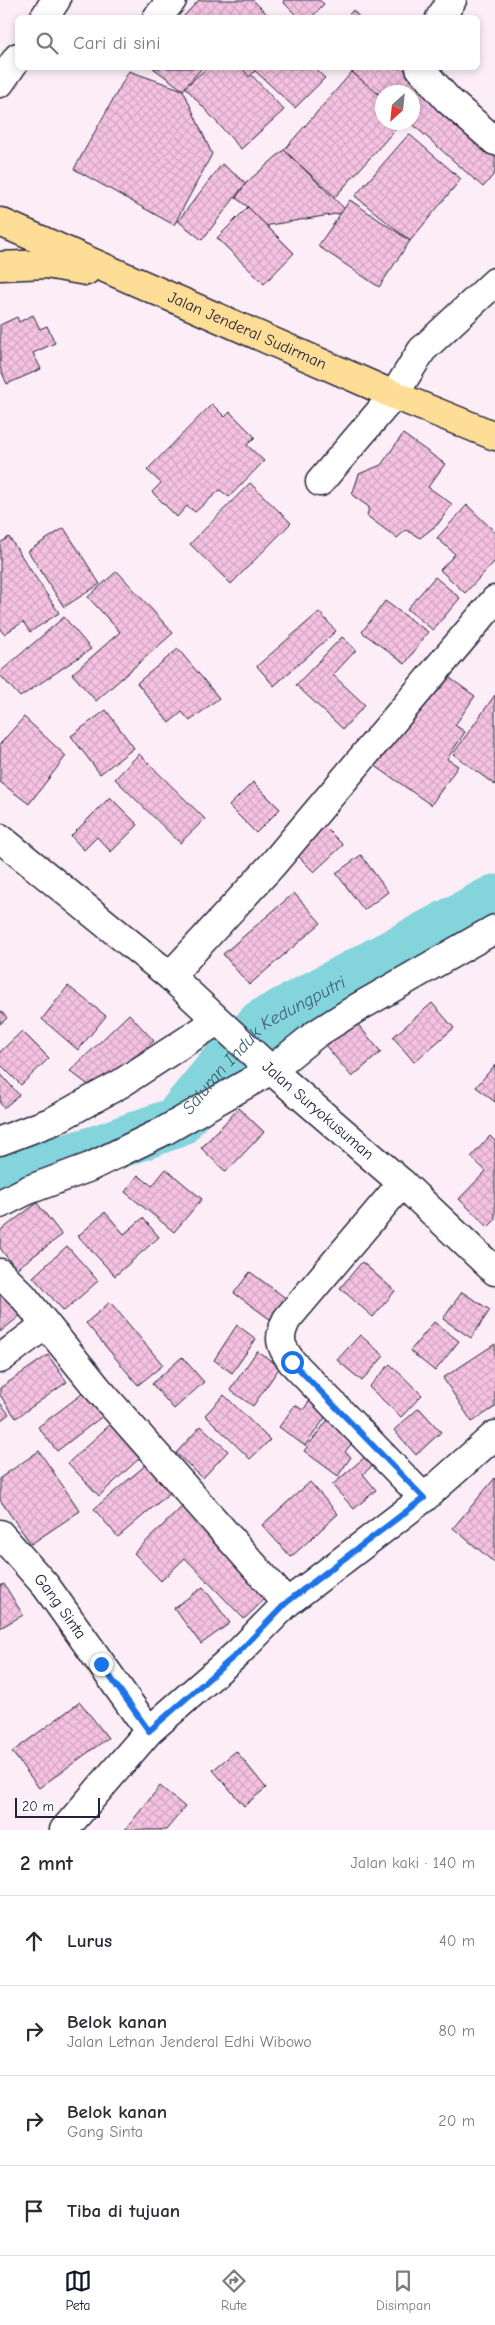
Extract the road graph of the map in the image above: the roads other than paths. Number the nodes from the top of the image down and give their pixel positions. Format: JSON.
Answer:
{"nodes":[{"id":1,"x":56,"y":0,"type":"edge"},
{"id":2,"x":172,"y":0,"type":"edge"},
{"id":3,"x":452,"y":0,"type":"edge"},
{"id":4,"x":46,"y":15,"type":"edge"},
{"id":5,"x":160,"y":15,"type":"edge"},
{"id":6,"x":442,"y":15,"type":"edge"},
{"id":7,"x":15,"y":61,"type":"edge"},
{"id":8,"x":422,"y":70,"type":"edge"},
{"id":9,"x":0,"y":83,"type":"edge"},
{"id":10,"x":495,"y":141,"type":"edge"},
{"id":11,"x":0,"y":222,"type":"edge"},
{"id":12,"x":0,"y":266,"type":"edge"},
{"id":13,"x":130,"y":279,"type":"junction"},
{"id":14,"x":495,"y":282,"type":"edge"},
{"id":15,"x":394,"y":395,"type":"junction"},
{"id":16,"x":495,"y":436,"type":"edge"},
{"id":17,"x":320,"y":482,"type":"dead end"},
{"id":18,"x":495,"y":600,"type":"edge"},
{"id":19,"x":0,"y":838,"type":"edge"},
{"id":20,"x":495,"y":929,"type":"edge"},
{"id":21,"x":170,"y":976,"type":"junction"},
{"id":22,"x":226,"y":1028,"type":"junction"},
{"id":23,"x":266,"y":1064,"type":"junction"},
{"id":24,"x":0,"y":1141,"type":"edge"},
{"id":25,"x":402,"y":1183,"type":"junction"},
{"id":26,"x":0,"y":1204,"type":"edge"},
{"id":27,"x":495,"y":1271,"type":"edge"},
{"id":28,"x":0,"y":1273,"type":"edge"},
{"id":29,"x":45,"y":1325,"type":"junction"},
{"id":30,"x":0,"y":1359,"type":"edge"},
{"id":31,"x":495,"y":1435,"type":"edge"},
{"id":32,"x":424,"y":1498,"type":"junction"},
{"id":33,"x":0,"y":1534,"type":"edge"},
{"id":34,"x":287,"y":1602,"type":"junction"},
{"id":35,"x":149,"y":1731,"type":"junction"},
{"id":36,"x":64,"y":1830,"type":"edge"}],
"edges":[{"from":1,"to":4,"type":"street"},
{"from":2,"to":5,"type":"street"},
{"from":3,"to":6,"type":"street"},
{"from":7,"to":9,"type":"street"},
{"from":8,"to":10,"type":"street"},
{"from":11,"to":13,"type":"main road","name":"Jalan Jenderal Sudirman"},
{"from":12,"to":13,"type":"main road"},
{"from":13,"to":15,"type":"main road","name":"Jalan Jenderal Sudirman"},
{"from":14,"to":15,"type":"street"},
{"from":15,"to":16,"type":"main road","name":"Jalan Jenderal Sudirman"},
{"from":15,"to":17,"type":"street"},
{"from":18,"to":21,"type":"street"},
{"from":19,"to":21,"type":"street","name":"Jalan Suryokusuman"},
{"from":20,"to":23,"type":"street"},
{"from":21,"to":22,"type":"street","name":"Jalan Suryokusuman"},
{"from":22,"to":23,"type":"street","name":"Jalan Suryokusuman"},
{"from":22,"to":24,"type":"street"},
{"from":23,"to":25,"type":"street","name":"Jalan Suryokusuman"},
{"from":23,"to":26,"type":"street"},
{"from":25,"to":27,"type":"street","name":"Jalan Suryokusuman"},
{"from":25,"to":32,"type":"street"},
{"from":28,"to":29,"type":"street"},
{"from":29,"to":30,"type":"street"},
{"from":29,"to":34,"type":"street"},
{"from":31,"to":32,"type":"street"},
{"from":32,"to":34,"type":"street"},
{"from":33,"to":35,"type":"street","name":"Gang Sinta"},
{"from":34,"to":35,"type":"street"},
{"from":35,"to":36,"type":"street"}]}
